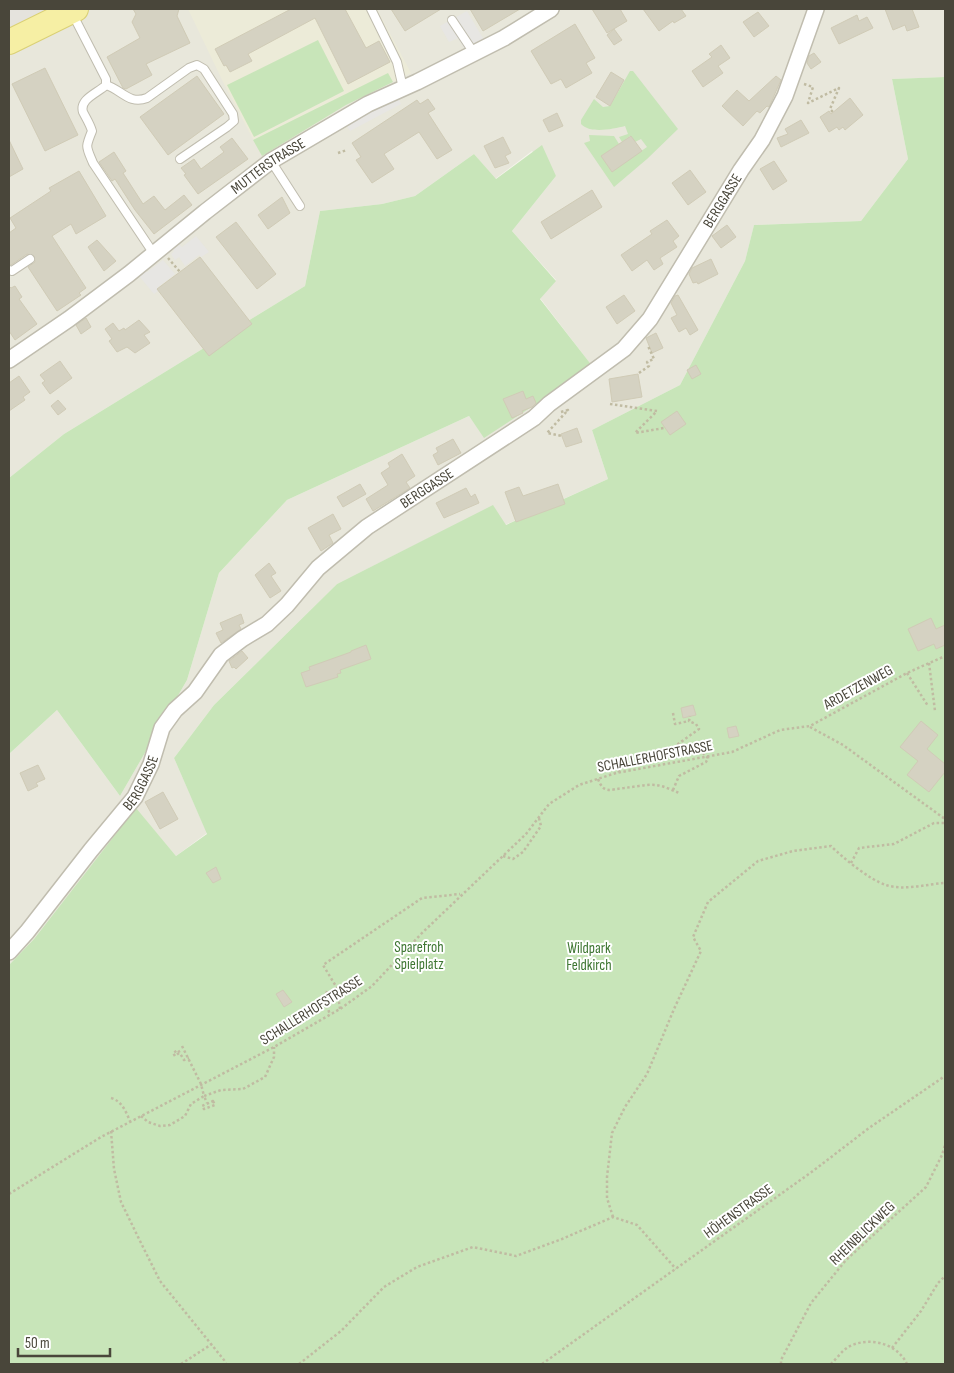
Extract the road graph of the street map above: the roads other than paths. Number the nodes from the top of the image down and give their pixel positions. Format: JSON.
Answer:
{"nodes":[{"id":1,"x":371,"y":9,"type":"edge"},
{"id":2,"x":551,"y":9,"type":"edge"},
{"id":3,"x":816,"y":9,"type":"edge"},
{"id":4,"x":74,"y":10,"type":"edge"},
{"id":5,"x":452,"y":20,"type":"dead end"},
{"id":6,"x":9,"y":42,"type":"edge"},
{"id":7,"x":474,"y":53,"type":"junction"},
{"id":8,"x":106,"y":85,"type":"junction"},
{"id":9,"x":403,"y":88,"type":"junction"},
{"id":10,"x":180,"y":159,"type":"dead end"},
{"id":11,"x":271,"y":161,"type":"junction"},
{"id":12,"x":300,"y":206,"type":"dead end"},
{"id":13,"x":158,"y":251,"type":"junction"},
{"id":14,"x":30,"y":259,"type":"dead end"},
{"id":15,"x":9,"y":270,"type":"edge"},
{"id":16,"x":9,"y":360,"type":"edge"},
{"id":17,"x":9,"y":952,"type":"edge"}],
"edges":[{"from":1,"to":9,"type":"lane"},
{"from":2,"to":7,"type":"street","name":"MUTTERSTRASSE"},
{"from":3,"to":17,"type":"street","name":"BERGGASSE"},
{"from":4,"to":6,"type":"main road"},
{"from":4,"to":8,"type":"lane"},
{"from":5,"to":7,"type":"lane"},
{"from":7,"to":9,"type":"street","name":"MUTTERSTRASSE"},
{"from":8,"to":10,"type":"lane"},
{"from":8,"to":13,"type":"lane"},
{"from":9,"to":11,"type":"street","name":"MUTTERSTRASSE"},
{"from":11,"to":12,"type":"lane"},
{"from":11,"to":13,"type":"street","name":"MUTTERSTRASSE"},
{"from":13,"to":16,"type":"street","name":"MUTTERSTRASSE"},
{"from":14,"to":15,"type":"lane"}]}
